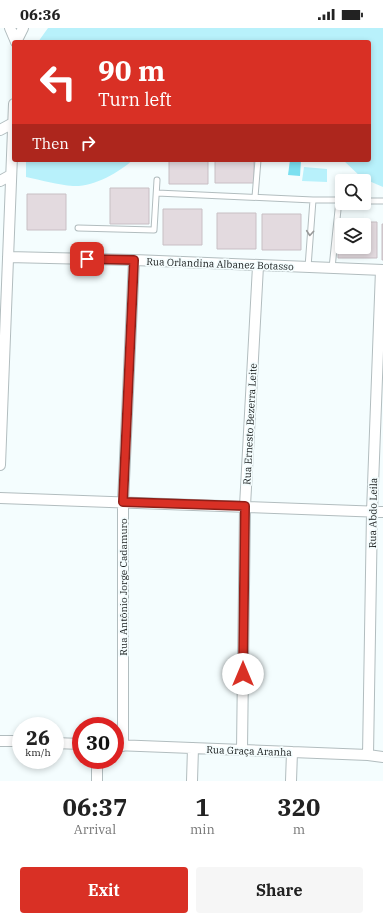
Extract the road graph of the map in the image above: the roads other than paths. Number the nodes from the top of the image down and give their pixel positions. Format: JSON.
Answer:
{"nodes":[{"id":1,"x":10,"y":28,"type":"edge"},
{"id":2,"x":23,"y":28,"type":"edge"},
{"id":3,"x":15,"y":40,"type":"edge"},
{"id":4,"x":17,"y":40,"type":"edge"},
{"id":5,"x":12,"y":124,"type":"edge"},
{"id":6,"x":0,"y":130,"type":"edge"},
{"id":7,"x":12,"y":158,"type":"edge"},
{"id":8,"x":258,"y":162,"type":"edge"},
{"id":9,"x":11,"y":175,"type":"junction"},
{"id":10,"x":157,"y":180,"type":"dead end"},
{"id":11,"x":0,"y":181,"type":"edge"},
{"id":12,"x":157,"y":193,"type":"junction"},
{"id":13,"x":255,"y":197,"type":"junction"},
{"id":14,"x":313,"y":200,"type":"junction"},
{"id":15,"x":335,"y":200,"type":"edge"},
{"id":16,"x":371,"y":201,"type":"edge"},
{"id":17,"x":383,"y":201,"type":"edge"},
{"id":18,"x":339,"y":210,"type":"edge"},
{"id":19,"x":78,"y":228,"type":"dead end"},
{"id":20,"x":8,"y":257,"type":"junction"},
{"id":21,"x":134,"y":260,"type":"junction"},
{"id":22,"x":258,"y":266,"type":"junction"},
{"id":23,"x":308,"y":267,"type":"junction"},
{"id":24,"x":332,"y":268,"type":"junction"},
{"id":25,"x":382,"y":270,"type":"edge"},
{"id":26,"x":0,"y":465,"type":"edge"},
{"id":27,"x":0,"y":498,"type":"edge"},
{"id":28,"x":123,"y":502,"type":"junction"},
{"id":29,"x":245,"y":506,"type":"junction"},
{"id":30,"x":372,"y":512,"type":"junction"},
{"id":31,"x":383,"y":512,"type":"edge"},
{"id":32,"x":119,"y":717,"type":"edge"},
{"id":33,"x":0,"y":741,"type":"edge"},
{"id":34,"x":12,"y":741,"type":"edge"},
{"id":35,"x":124,"y":746,"type":"edge"},
{"id":36,"x":193,"y":748,"type":"junction"},
{"id":37,"x":242,"y":750,"type":"junction"},
{"id":38,"x":292,"y":752,"type":"junction"},
{"id":39,"x":368,"y":755,"type":"junction"},
{"id":40,"x":383,"y":757,"type":"edge"},
{"id":41,"x":97,"y":769,"type":"edge"},
{"id":42,"x":97,"y":781,"type":"edge"},
{"id":43,"x":192,"y":781,"type":"edge"},
{"id":44,"x":291,"y":781,"type":"edge"}],
"edges":[{"from":1,"to":3,"type":"street"},
{"from":2,"to":4,"type":"street"},
{"from":5,"to":6,"type":"street"},
{"from":7,"to":9,"type":"street"},
{"from":8,"to":13,"type":"lane"},
{"from":9,"to":11,"type":"street"},
{"from":9,"to":20,"type":"street"},
{"from":10,"to":12,"type":"lane"},
{"from":12,"to":13,"type":"lane"},
{"from":12,"to":19,"type":"lane"},
{"from":13,"to":14,"type":"lane"},
{"from":14,"to":15,"type":"lane"},
{"from":14,"to":23,"type":"lane","one_way":true},
{"from":16,"to":17,"type":"lane"},
{"from":18,"to":24,"type":"lane"},
{"from":20,"to":21,"type":"street","name":"Rua Orlandina Albanez Botasso"},
{"from":20,"to":26,"type":"street"},
{"from":21,"to":22,"type":"street","name":"Rua Orlandina Albanez Botasso"},
{"from":21,"to":28,"type":"street","name":"Rua Antônio Jorge Cadamuro"},
{"from":22,"to":23,"type":"street","name":"Rua Orlandina Albanez Botasso"},
{"from":22,"to":29,"type":"street","name":"Rua Ernesto Bezerra Leite"},
{"from":23,"to":24,"type":"street","name":"Rua Orlandina Albanez Botasso"},
{"from":24,"to":25,"type":"street","name":"Rua Orlandina Albanez Botasso"},
{"from":25,"to":30,"type":"street","name":"Rua Abdo Leila"},
{"from":27,"to":28,"type":"street"},
{"from":28,"to":29,"type":"street"},
{"from":28,"to":32,"type":"street","name":"Rua Antônio Jorge Cadamuro"},
{"from":29,"to":30,"type":"street"},
{"from":29,"to":37,"type":"street","name":"Rua Ernesto Bezerra Leite"},
{"from":30,"to":31,"type":"street"},
{"from":30,"to":39,"type":"street","name":"Rua Abdo Leila"},
{"from":33,"to":34,"type":"street"},
{"from":35,"to":36,"type":"street","name":"Rua Graça Aranha"},
{"from":36,"to":37,"type":"street","name":"Rua Graça Aranha"},
{"from":36,"to":43,"type":"street"},
{"from":37,"to":38,"type":"street","name":"Rua Graça Aranha"},
{"from":38,"to":39,"type":"street","name":"Rua Graça Aranha"},
{"from":38,"to":44,"type":"street"},
{"from":39,"to":40,"type":"street","name":"Rua Graça Aranha"},
{"from":41,"to":42,"type":"street"}]}
